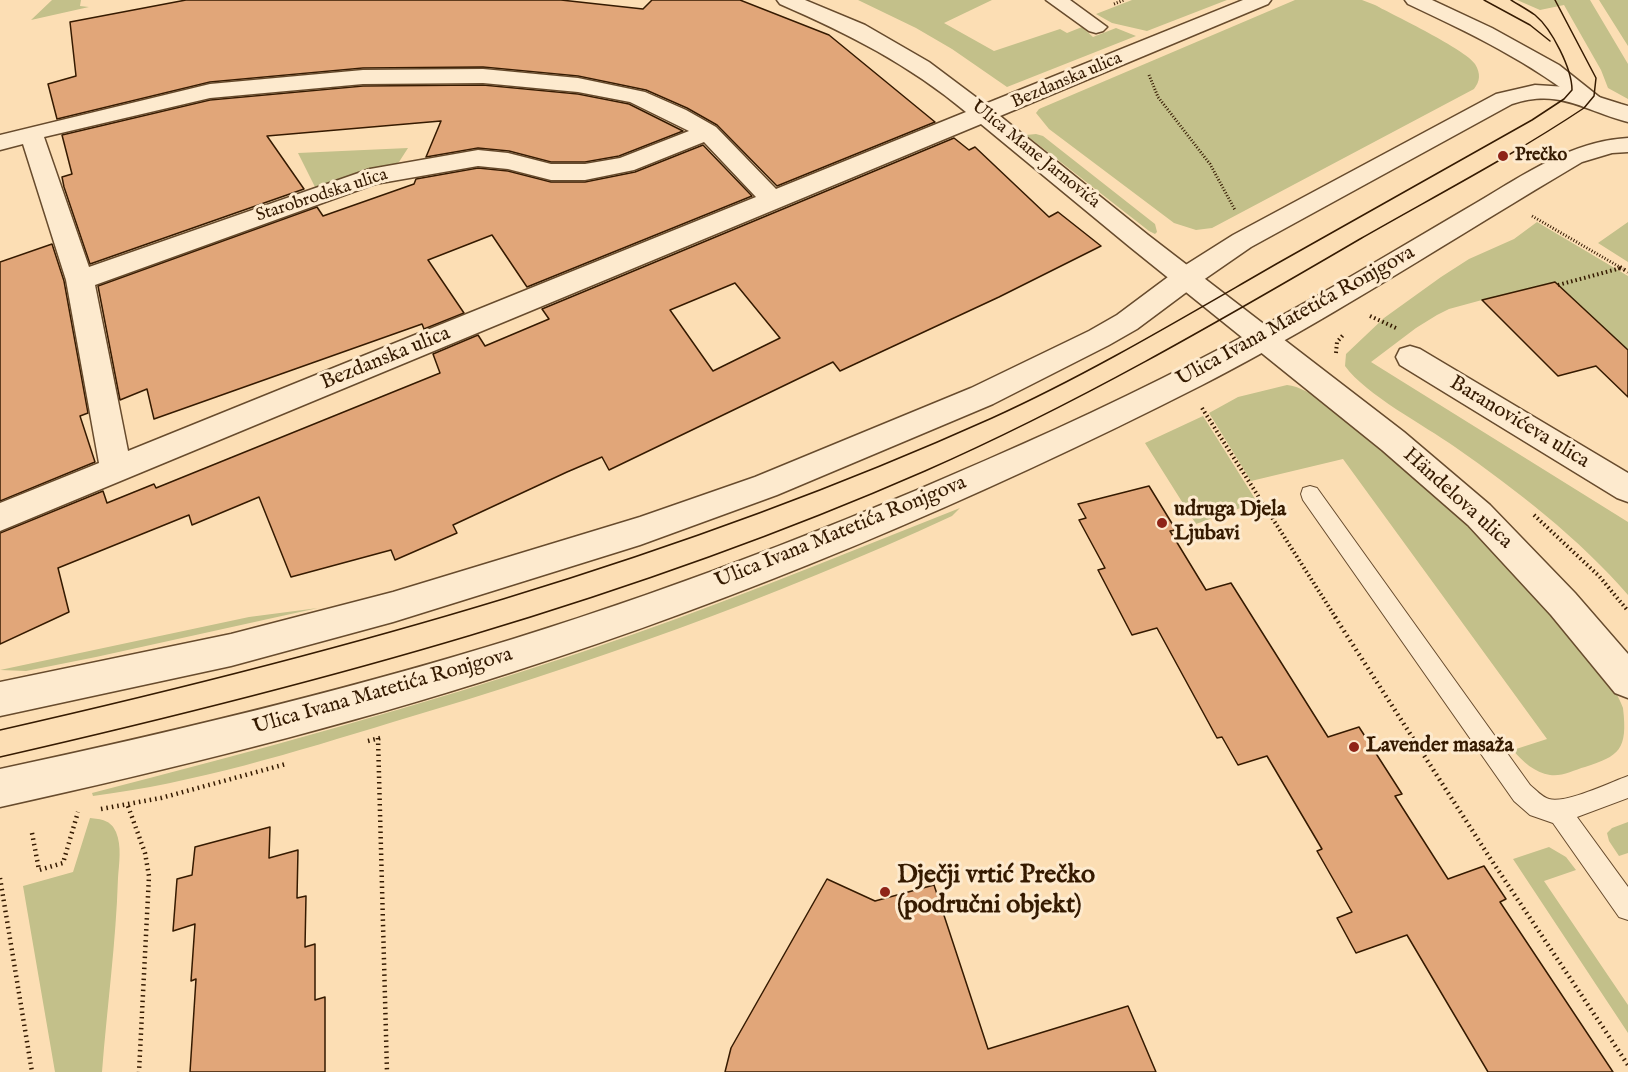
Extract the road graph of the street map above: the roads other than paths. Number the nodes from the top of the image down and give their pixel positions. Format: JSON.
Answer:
{"nodes":[{"id":1,"x":787,"y":0,"type":"edge"},
{"id":2,"x":1056,"y":0,"type":"edge"},
{"id":3,"x":1261,"y":0,"type":"edge"},
{"id":4,"x":1413,"y":0,"type":"edge"},
{"id":5,"x":1096,"y":27,"type":"dead end"},
{"id":6,"x":1542,"y":91,"type":"junction"},
{"id":7,"x":1592,"y":100,"type":"junction"},
{"id":8,"x":985,"y":115,"type":"junction"},
{"id":9,"x":1628,"y":116,"type":"edge"},
{"id":10,"x":708,"y":132,"type":"junction"},
{"id":11,"x":31,"y":133,"type":"junction"},
{"id":12,"x":0,"y":143,"type":"edge"},
{"id":13,"x":1628,"y":145,"type":"edge"},
{"id":14,"x":1581,"y":154,"type":"junction"},
{"id":15,"x":773,"y":200,"type":"junction"},
{"id":16,"x":1186,"y":278,"type":"junction"},
{"id":17,"x":81,"y":279,"type":"junction"},
{"id":18,"x":1265,"y":339,"type":"junction"},
{"id":19,"x":1410,"y":357,"type":"dead end"},
{"id":20,"x":116,"y":469,"type":"junction"},
{"id":21,"x":1628,"y":489,"type":"edge"},
{"id":22,"x":1310,"y":494,"type":"dead end"},
{"id":23,"x":0,"y":517,"type":"edge"},
{"id":24,"x":1628,"y":681,"type":"edge"},
{"id":25,"x":0,"y":699,"type":"edge"},
{"id":26,"x":1628,"y":787,"type":"edge"},
{"id":27,"x":0,"y":788,"type":"edge"},
{"id":28,"x":1559,"y":812,"type":"junction"},
{"id":29,"x":1628,"y":908,"type":"edge"}],
"edges":[{"from":1,"to":8,"type":"street","name":"Ulica Mane Jarnovića"},
{"from":2,"to":5,"type":"street"},
{"from":3,"to":8,"type":"street","name":"Bezdanska ulica"},
{"from":4,"to":6,"type":"street"},
{"from":4,"to":7,"type":"street"},
{"from":6,"to":7,"type":"street"},
{"from":6,"to":16,"type":"street"},
{"from":7,"to":9,"type":"street"},
{"from":7,"to":14,"type":"street"},
{"from":8,"to":15,"type":"street","name":"Bezdanska ulica"},
{"from":8,"to":16,"type":"street","name":"Ulica Mane Jarnovića"},
{"from":10,"to":11,"type":"street"},
{"from":10,"to":15,"type":"street"},
{"from":10,"to":17,"type":"street","name":"Starobrodska ulica"},
{"from":11,"to":12,"type":"street"},
{"from":11,"to":17,"type":"street"},
{"from":13,"to":14,"type":"street","name":"Ulica Ivana Matetića Ronjgova"},
{"from":14,"to":18,"type":"street","name":"Ulica Ivana Matetića Ronjgova"},
{"from":15,"to":20,"type":"street","name":"Bezdanska ulica"},
{"from":16,"to":18,"type":"street","name":"Ulica Mane Jarnovića"},
{"from":16,"to":25,"type":"street"},
{"from":17,"to":20,"type":"street"},
{"from":18,"to":24,"type":"street","name":"Händelova ulica"},
{"from":18,"to":27,"type":"street","name":"Ulica Ivana Matetića Ronjgova"},
{"from":19,"to":21,"type":"street","name":"Baranovićeva ulica"},
{"from":20,"to":23,"type":"street","name":"Bezdanska ulica"},
{"from":22,"to":28,"type":"lane"},
{"from":26,"to":28,"type":"lane"},
{"from":28,"to":29,"type":"lane"}]}
